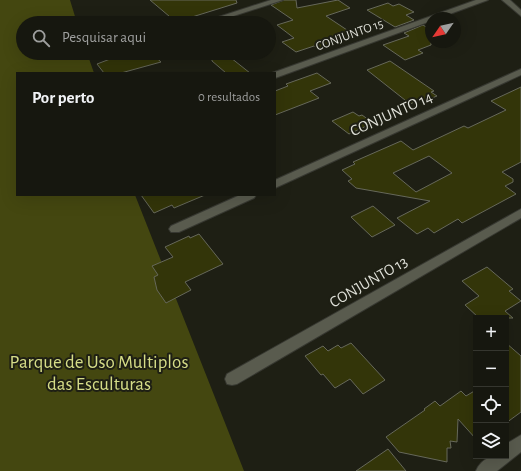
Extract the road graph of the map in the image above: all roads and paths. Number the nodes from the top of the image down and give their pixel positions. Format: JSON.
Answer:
{"nodes":[{"id":1,"x":280,"y":0,"type":"edge"},
{"id":2,"x":506,"y":0,"type":"edge"},
{"id":3,"x":478,"y":1,"type":"edge"},
{"id":4,"x":448,"y":12,"type":"edge"},
{"id":5,"x":521,"y":14,"type":"edge"},
{"id":6,"x":227,"y":16,"type":"edge"},
{"id":7,"x":425,"y":20,"type":"edge"},
{"id":8,"x":521,"y":72,"type":"edge"},
{"id":9,"x":276,"y":75,"type":"edge"},
{"id":10,"x":276,"y":184,"type":"edge"},
{"id":11,"x":248,"y":196,"type":"edge"},
{"id":12,"x":521,"y":213,"type":"edge"},
{"id":13,"x":175,"y":229,"type":"dead end"},
{"id":14,"x":232,"y":379,"type":"dead end"},
{"id":15,"x":521,"y":442,"type":"edge"},
{"id":16,"x":509,"y":452,"type":"edge"},
{"id":17,"x":499,"y":459,"type":"edge"},
{"id":18,"x":484,"y":471,"type":"edge"}],
"edges":[{"from":1,"to":6,"type":"street"},
{"from":2,"to":5,"type":"street"},
{"from":3,"to":4,"type":"street","name":"CONJUNTO 15"},
{"from":7,"to":9,"type":"street","name":"CONJUNTO 15"},
{"from":8,"to":10,"type":"street","name":"CONJUNTO 14"},
{"from":11,"to":13,"type":"street"},
{"from":12,"to":14,"type":"street","name":"CONJUNTO 13"},
{"from":15,"to":16,"type":"street"},
{"from":17,"to":18,"type":"street"}]}
